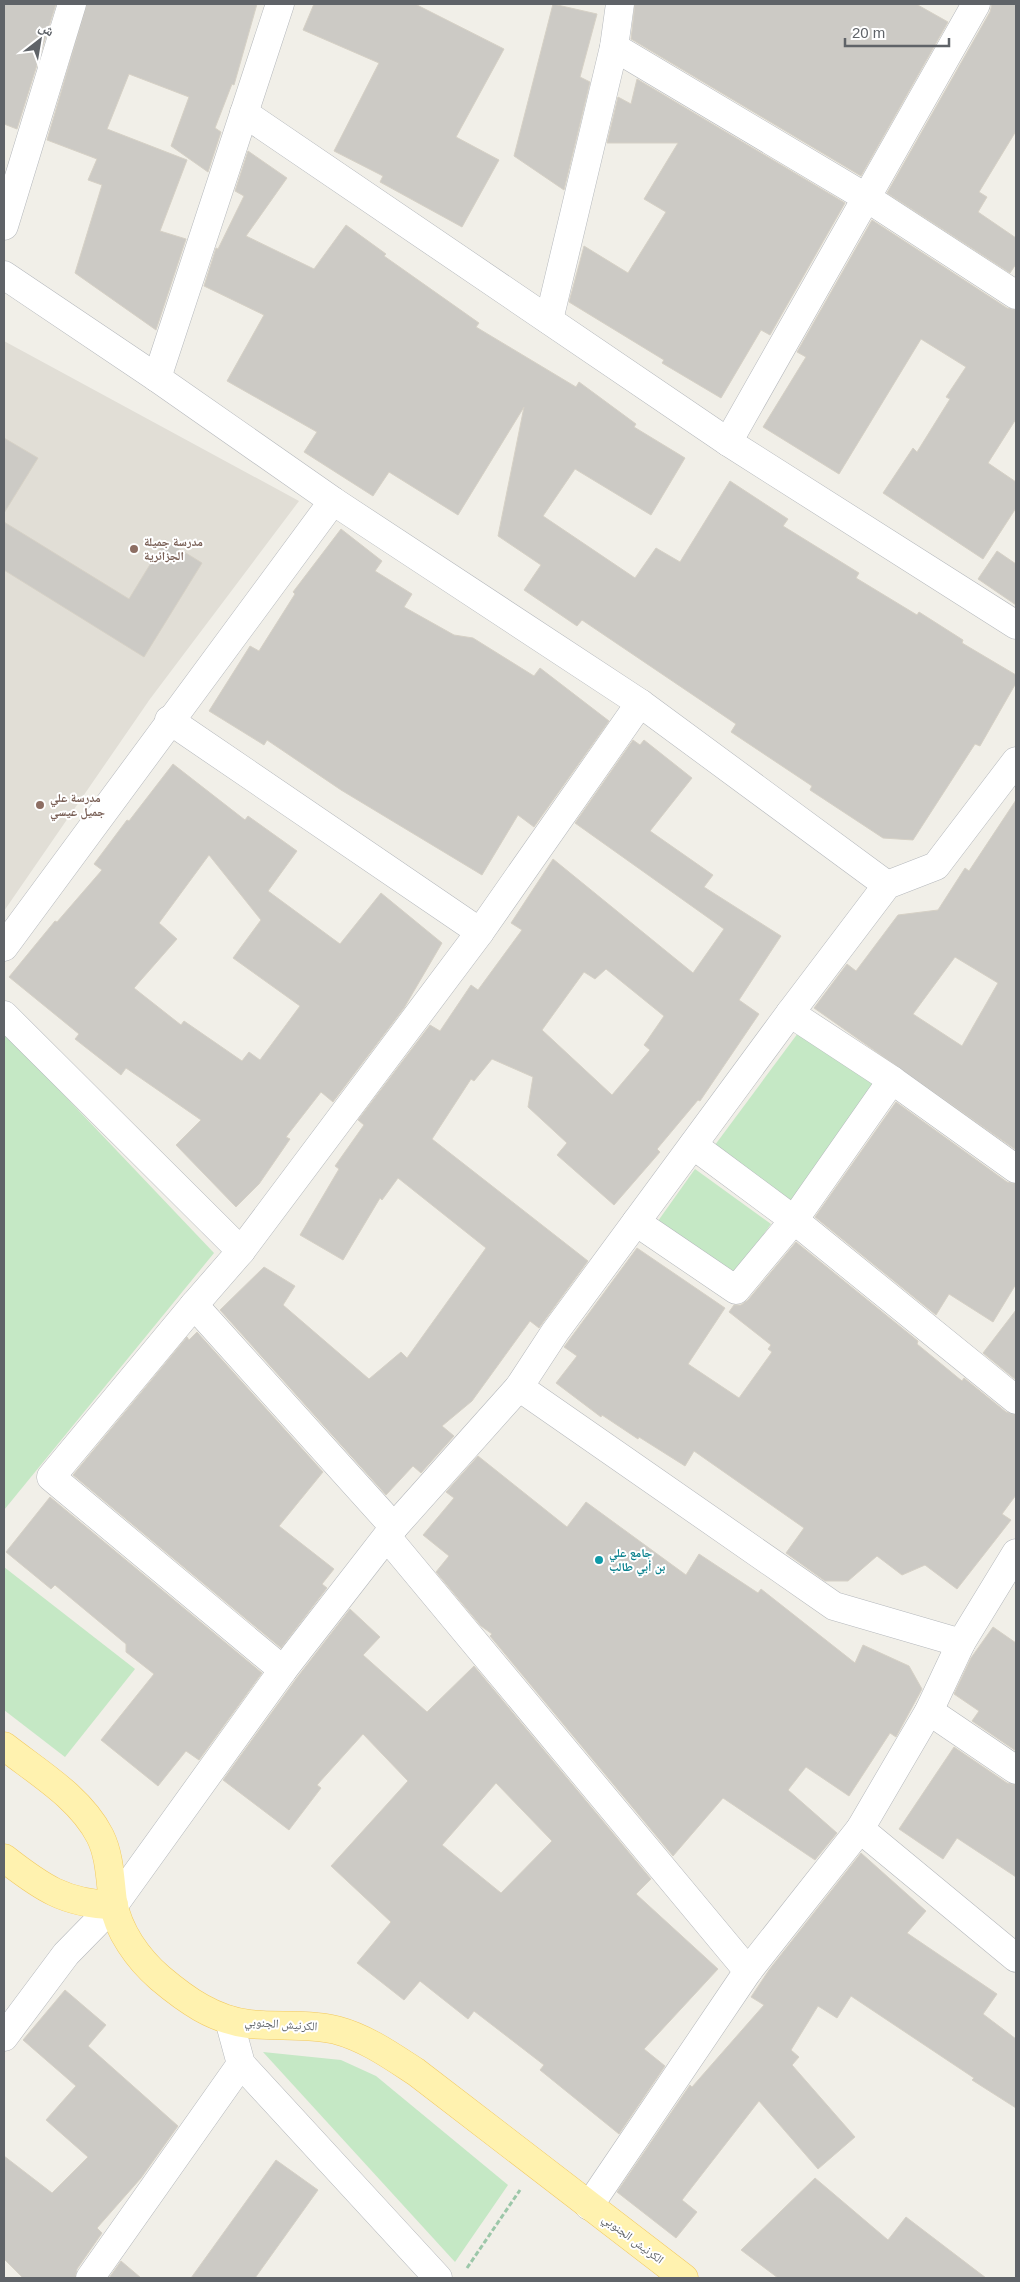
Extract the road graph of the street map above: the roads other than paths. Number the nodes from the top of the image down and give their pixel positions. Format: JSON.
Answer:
{"nodes":[{"id":1,"x":72,"y":4,"type":"edge"},
{"id":2,"x":280,"y":4,"type":"edge"},
{"id":3,"x":620,"y":4,"type":"edge"},
{"id":4,"x":976,"y":4,"type":"edge"},
{"id":5,"x":614,"y":47,"type":"junction"},
{"id":6,"x":244,"y":113,"type":"junction"},
{"id":7,"x":867,"y":198,"type":"junction"},
{"id":8,"x":4,"y":226,"type":"edge"},
{"id":9,"x":4,"y":275,"type":"edge"},
{"id":10,"x":1016,"y":294,"type":"edge"},
{"id":11,"x":549,"y":320,"type":"junction"},
{"id":12,"x":157,"y":378,"type":"junction"},
{"id":13,"x":728,"y":442,"type":"junction"},
{"id":14,"x":333,"y":501,"type":"junction"},
{"id":15,"x":1016,"y":625,"type":"edge"},
{"id":16,"x":640,"y":704,"type":"junction"},
{"id":17,"x":169,"y":720,"type":"junction"},
{"id":18,"x":1016,"y":761,"type":"edge"},
{"id":19,"x":887,"y":885,"type":"junction"},
{"id":20,"x":480,"y":932,"type":"junction"},
{"id":21,"x":4,"y":947,"type":"edge"},
{"id":22,"x":790,"y":1013,"type":"junction"},
{"id":23,"x":4,"y":1015,"type":"edge"},
{"id":24,"x":892,"y":1080,"type":"junction"},
{"id":25,"x":692,"y":1145,"type":"junction"},
{"id":26,"x":1016,"y":1169,"type":"edge"},
{"id":27,"x":794,"y":1220,"type":"junction"},
{"id":28,"x":636,"y":1222,"type":"junction"},
{"id":29,"x":241,"y":1251,"type":"junction"},
{"id":30,"x":194,"y":1305,"type":"junction"},
{"id":31,"x":519,"y":1387,"type":"junction"},
{"id":32,"x":1016,"y":1400,"type":"edge"},
{"id":33,"x":390,"y":1532,"type":"junction"},
{"id":34,"x":1016,"y":1553,"type":"edge"},
{"id":35,"x":961,"y":1643,"type":"junction"},
{"id":36,"x":283,"y":1670,"type":"junction"},
{"id":37,"x":929,"y":1711,"type":"junction"},
{"id":38,"x":4,"y":1746,"type":"edge"},
{"id":39,"x":1016,"y":1770,"type":"edge"},
{"id":40,"x":860,"y":1829,"type":"junction"},
{"id":41,"x":4,"y":1858,"type":"edge"},
{"id":42,"x":114,"y":1905,"type":"junction"},
{"id":43,"x":1016,"y":1958,"type":"edge"},
{"id":44,"x":748,"y":1971,"type":"junction"},
{"id":45,"x":229,"y":2020,"type":"junction"},
{"id":46,"x":4,"y":2037,"type":"edge"},
{"id":47,"x":241,"y":2064,"type":"junction"},
{"id":48,"x":589,"y":2206,"type":"junction"},
{"id":49,"x":90,"y":2278,"type":"edge"},
{"id":50,"x":438,"y":2278,"type":"edge"},
{"id":51,"x":684,"y":2278,"type":"edge"}],
"edges":[{"from":1,"to":8,"type":"street"},
{"from":2,"to":6,"type":"street"},
{"from":3,"to":5,"type":"street"},
{"from":4,"to":7,"type":"street"},
{"from":5,"to":7,"type":"street"},
{"from":5,"to":11,"type":"street"},
{"from":6,"to":11,"type":"street"},
{"from":6,"to":12,"type":"street"},
{"from":7,"to":10,"type":"street"},
{"from":7,"to":13,"type":"street"},
{"from":9,"to":12,"type":"street"},
{"from":11,"to":13,"type":"street"},
{"from":12,"to":14,"type":"street"},
{"from":13,"to":15,"type":"street"},
{"from":14,"to":16,"type":"street"},
{"from":14,"to":17,"type":"street"},
{"from":16,"to":19,"type":"street"},
{"from":16,"to":20,"type":"street"},
{"from":17,"to":20,"type":"street"},
{"from":17,"to":21,"type":"street"},
{"from":18,"to":19,"type":"street"},
{"from":19,"to":22,"type":"street"},
{"from":20,"to":29,"type":"street"},
{"from":22,"to":24,"type":"street"},
{"from":22,"to":25,"type":"street"},
{"from":23,"to":29,"type":"street"},
{"from":24,"to":26,"type":"street"},
{"from":24,"to":27,"type":"street"},
{"from":25,"to":27,"type":"street"},
{"from":25,"to":28,"type":"street"},
{"from":27,"to":28,"type":"street"},
{"from":27,"to":32,"type":"street"},
{"from":28,"to":31,"type":"street"},
{"from":29,"to":30,"type":"street"},
{"from":30,"to":33,"type":"street"},
{"from":30,"to":36,"type":"street"},
{"from":31,"to":33,"type":"street"},
{"from":31,"to":35,"type":"street"},
{"from":33,"to":36,"type":"street"},
{"from":33,"to":44,"type":"street"},
{"from":34,"to":35,"type":"street"},
{"from":35,"to":37,"type":"street"},
{"from":36,"to":42,"type":"street"},
{"from":37,"to":39,"type":"street"},
{"from":37,"to":40,"type":"street"},
{"from":38,"to":42,"type":"main road","name":"الكرنيش الجنوبي"},
{"from":40,"to":43,"type":"street"},
{"from":40,"to":44,"type":"street"},
{"from":41,"to":42,"type":"main road"},
{"from":42,"to":45,"type":"main road","name":"الكرنيش الجنوبي"},
{"from":42,"to":46,"type":"street"},
{"from":44,"to":48,"type":"street"},
{"from":45,"to":47,"type":"street"},
{"from":45,"to":48,"type":"main road","name":"الكرنيش الجنوبي"},
{"from":47,"to":49,"type":"street"},
{"from":47,"to":50,"type":"street"},
{"from":48,"to":51,"type":"main road","name":"الكرنيش الجنوبي"}]}
